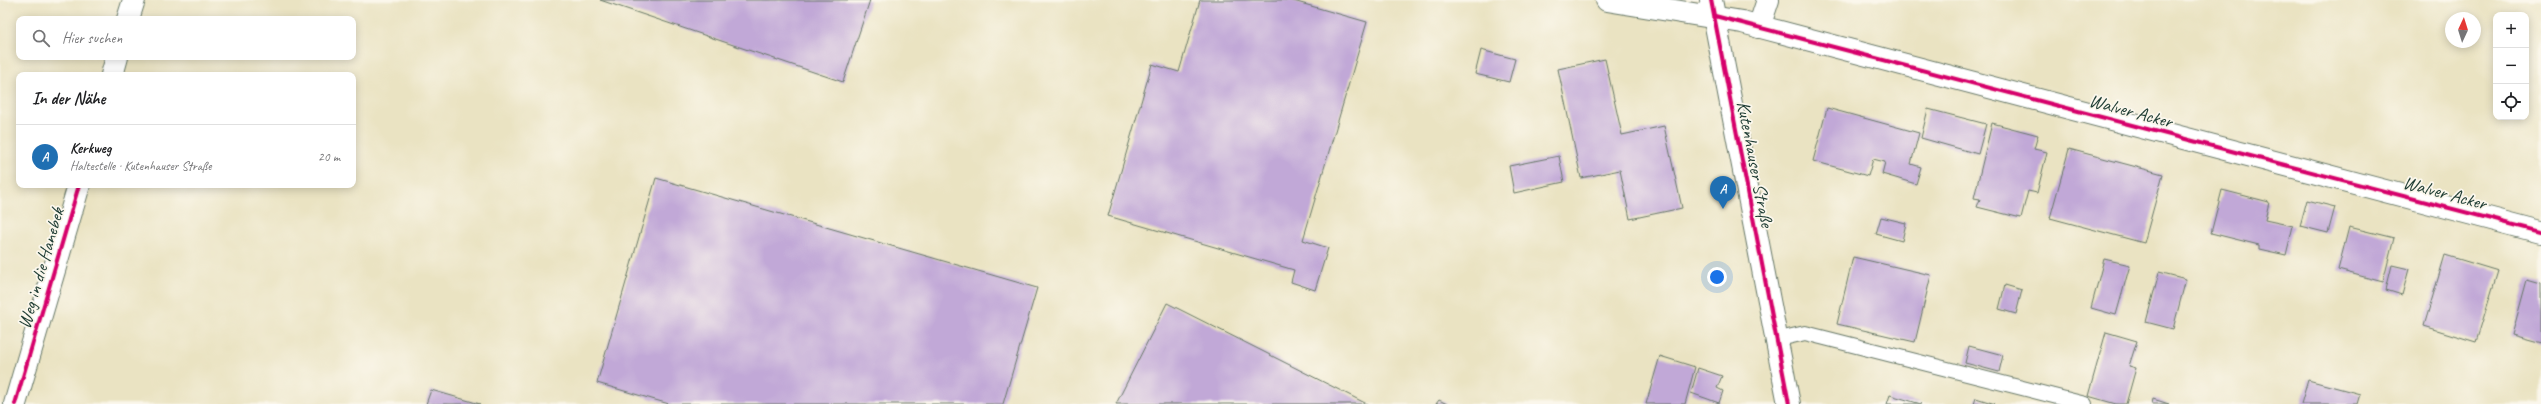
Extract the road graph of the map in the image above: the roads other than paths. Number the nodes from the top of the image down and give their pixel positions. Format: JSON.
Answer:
{"nodes":[{"id":1,"x":134,"y":0,"type":"edge"},
{"id":2,"x":1607,"y":0,"type":"edge"},
{"id":3,"x":1768,"y":0,"type":"edge"},
{"id":4,"x":1713,"y":8,"type":"edge"},
{"id":5,"x":129,"y":16,"type":"edge"},
{"id":6,"x":1759,"y":27,"type":"junction"},
{"id":7,"x":116,"y":60,"type":"edge"},
{"id":8,"x":113,"y":72,"type":"edge"},
{"id":9,"x":78,"y":188,"type":"edge"},
{"id":10,"x":2541,"y":232,"type":"edge"},
{"id":11,"x":1775,"y":340,"type":"junction"},
{"id":12,"x":15,"y":404,"type":"edge"},
{"id":13,"x":1789,"y":404,"type":"edge"},
{"id":14,"x":2085,"y":404,"type":"edge"}],
"edges":[{"from":1,"to":5,"type":"street"},
{"from":2,"to":4,"type":"street","name":"Walver Acker"},
{"from":3,"to":6,"type":"street"},
{"from":4,"to":6,"type":"street","name":"Walver Acker"},
{"from":4,"to":11,"type":"street","name":"Kutenhauser Straße"},
{"from":6,"to":10,"type":"street","name":"Walver Acker"},
{"from":7,"to":8,"type":"street"},
{"from":9,"to":12,"type":"street","name":"Weg in die Hanebek"},
{"from":11,"to":13,"type":"street","name":"Kutenhauser Straße"},
{"from":11,"to":14,"type":"lane"}]}
